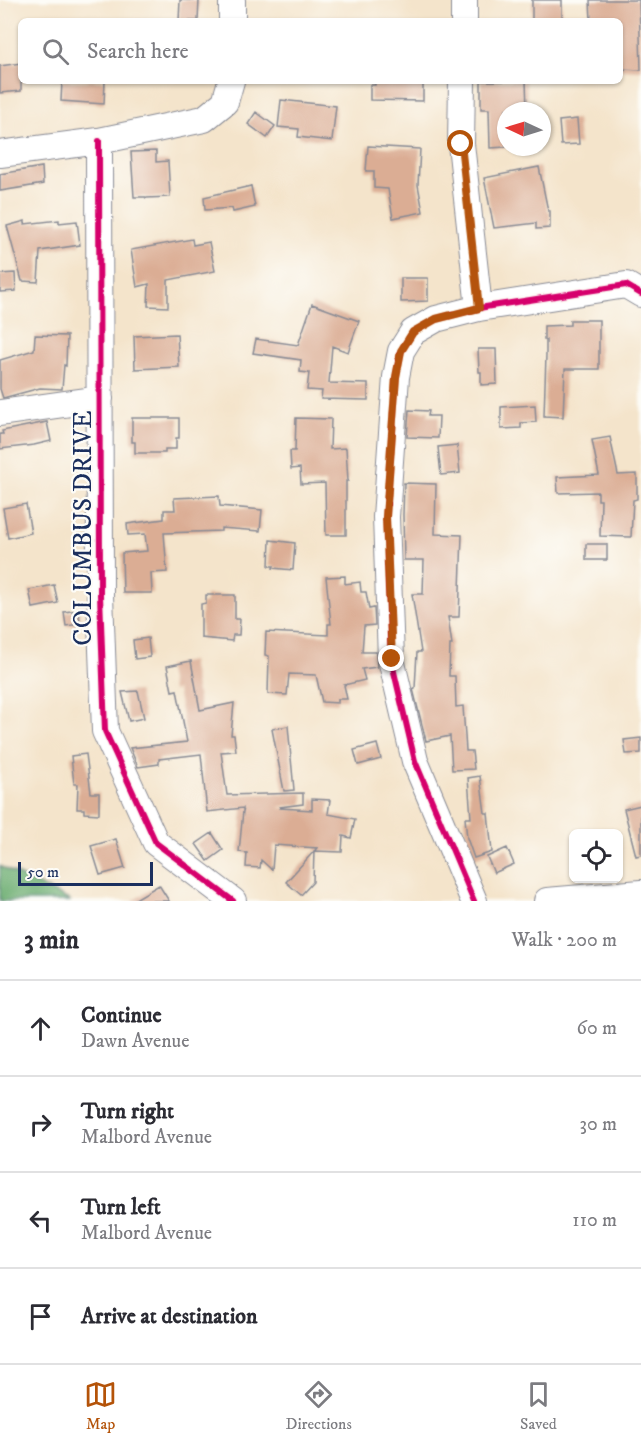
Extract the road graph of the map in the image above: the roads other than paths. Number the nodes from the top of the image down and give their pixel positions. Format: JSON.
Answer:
{"nodes":[{"id":1,"x":232,"y":0,"type":"edge"},
{"id":2,"x":464,"y":0,"type":"edge"},
{"id":3,"x":232,"y":18,"type":"edge"},
{"id":4,"x":464,"y":18,"type":"edge"},
{"id":5,"x":230,"y":84,"type":"edge"},
{"id":6,"x":462,"y":84,"type":"edge"},
{"id":7,"x":99,"y":141,"type":"junction"},
{"id":8,"x":0,"y":154,"type":"edge"},
{"id":9,"x":641,"y":294,"type":"edge"},
{"id":10,"x":479,"y":308,"type":"junction"},
{"id":11,"x":100,"y":399,"type":"junction"},
{"id":12,"x":0,"y":413,"type":"edge"},
{"id":13,"x":641,"y":893,"type":"edge"},
{"id":14,"x":233,"y":901,"type":"edge"},
{"id":15,"x":474,"y":901,"type":"edge"},
{"id":16,"x":548,"y":901,"type":"edge"}],
"edges":[{"from":1,"to":3,"type":"street"},
{"from":2,"to":4,"type":"street"},
{"from":5,"to":7,"type":"street"},
{"from":6,"to":10,"type":"street"},
{"from":7,"to":8,"type":"street"},
{"from":7,"to":11,"type":"street","name":"COLUMBUS DRIVE"},
{"from":9,"to":10,"type":"street"},
{"from":10,"to":15,"type":"street"},
{"from":11,"to":12,"type":"street"},
{"from":11,"to":14,"type":"street","name":"COLUMBUS DRIVE"},
{"from":13,"to":16,"type":"street"}]}
